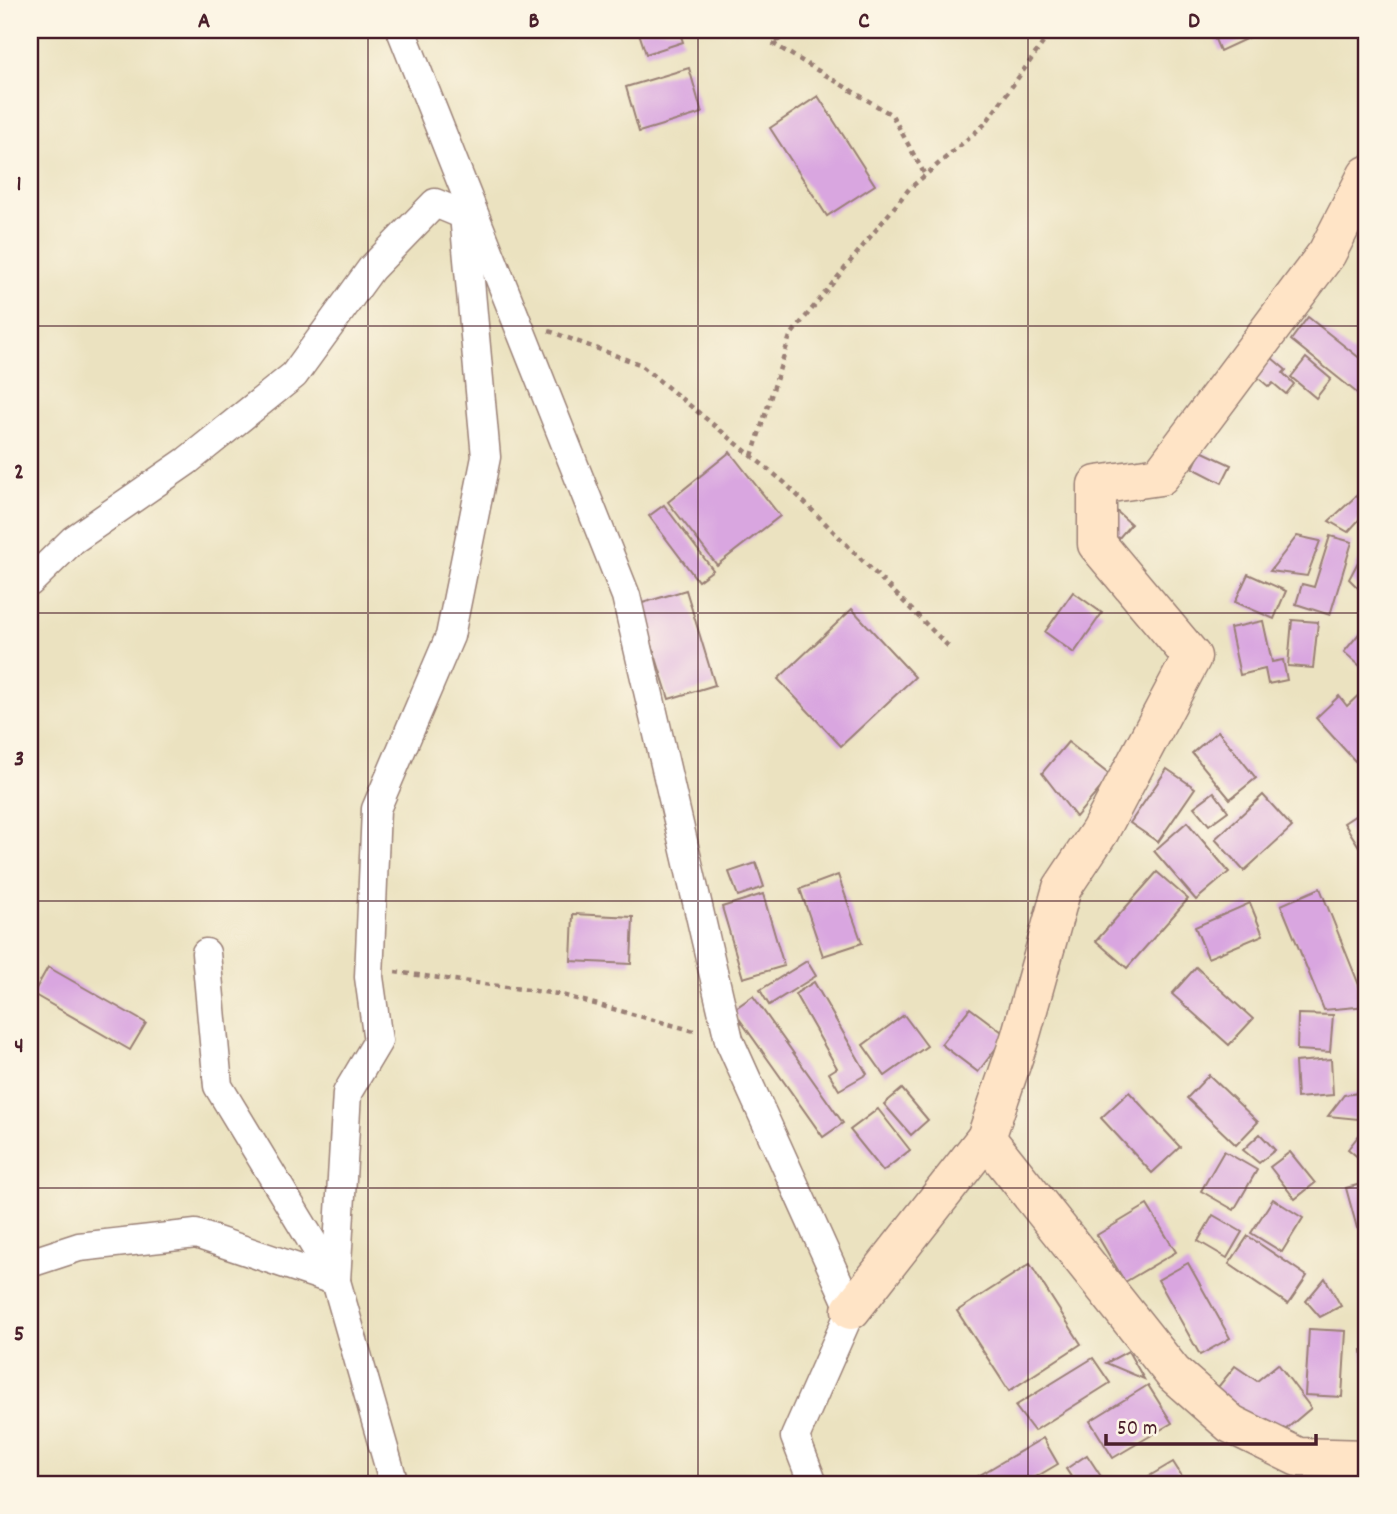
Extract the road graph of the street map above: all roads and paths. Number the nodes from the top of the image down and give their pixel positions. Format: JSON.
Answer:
{"nodes":[{"id":1,"x":401,"y":30,"type":"edge"},
{"id":2,"x":798,"y":30,"type":"edge"},
{"id":3,"x":1043,"y":43,"type":"dead end"},
{"id":4,"x":1367,"y":174,"type":"edge"},
{"id":5,"x":925,"y":175,"type":"junction"},
{"id":6,"x":470,"y":217,"type":"junction"},
{"id":7,"x":515,"y":318,"type":"junction"},
{"id":8,"x":752,"y":456,"type":"junction"},
{"id":9,"x":30,"y":582,"type":"edge"},
{"id":10,"x":951,"y":649,"type":"dead end"},
{"id":11,"x":206,"y":953,"type":"dead end"},
{"id":12,"x":370,"y":968,"type":"junction"},
{"id":13,"x":729,"y":1040,"type":"junction"},
{"id":14,"x":986,"y":1138,"type":"junction"},
{"id":15,"x":30,"y":1263,"type":"edge"},
{"id":16,"x":336,"y":1281,"type":"junction"},
{"id":17,"x":851,"y":1310,"type":"junction"},
{"id":18,"x":1367,"y":1459,"type":"edge"},
{"id":19,"x":394,"y":1484,"type":"edge"},
{"id":20,"x":813,"y":1484,"type":"edge"}],
"edges":[{"from":1,"to":6,"type":"street"},
{"from":2,"to":5,"type":"path"},
{"from":3,"to":5,"type":"path"},
{"from":4,"to":14,"type":"street"},
{"from":5,"to":8,"type":"path"},
{"from":6,"to":7,"type":"street"},
{"from":6,"to":9,"type":"street"},
{"from":6,"to":12,"type":"street"},
{"from":7,"to":8,"type":"path"},
{"from":7,"to":13,"type":"street"},
{"from":8,"to":10,"type":"path"},
{"from":11,"to":16,"type":"street"},
{"from":12,"to":13,"type":"path"},
{"from":12,"to":16,"type":"street"},
{"from":13,"to":17,"type":"street"},
{"from":14,"to":17,"type":"street"},
{"from":14,"to":18,"type":"street"},
{"from":15,"to":16,"type":"street"},
{"from":16,"to":19,"type":"street"},
{"from":17,"to":20,"type":"street"}]}
